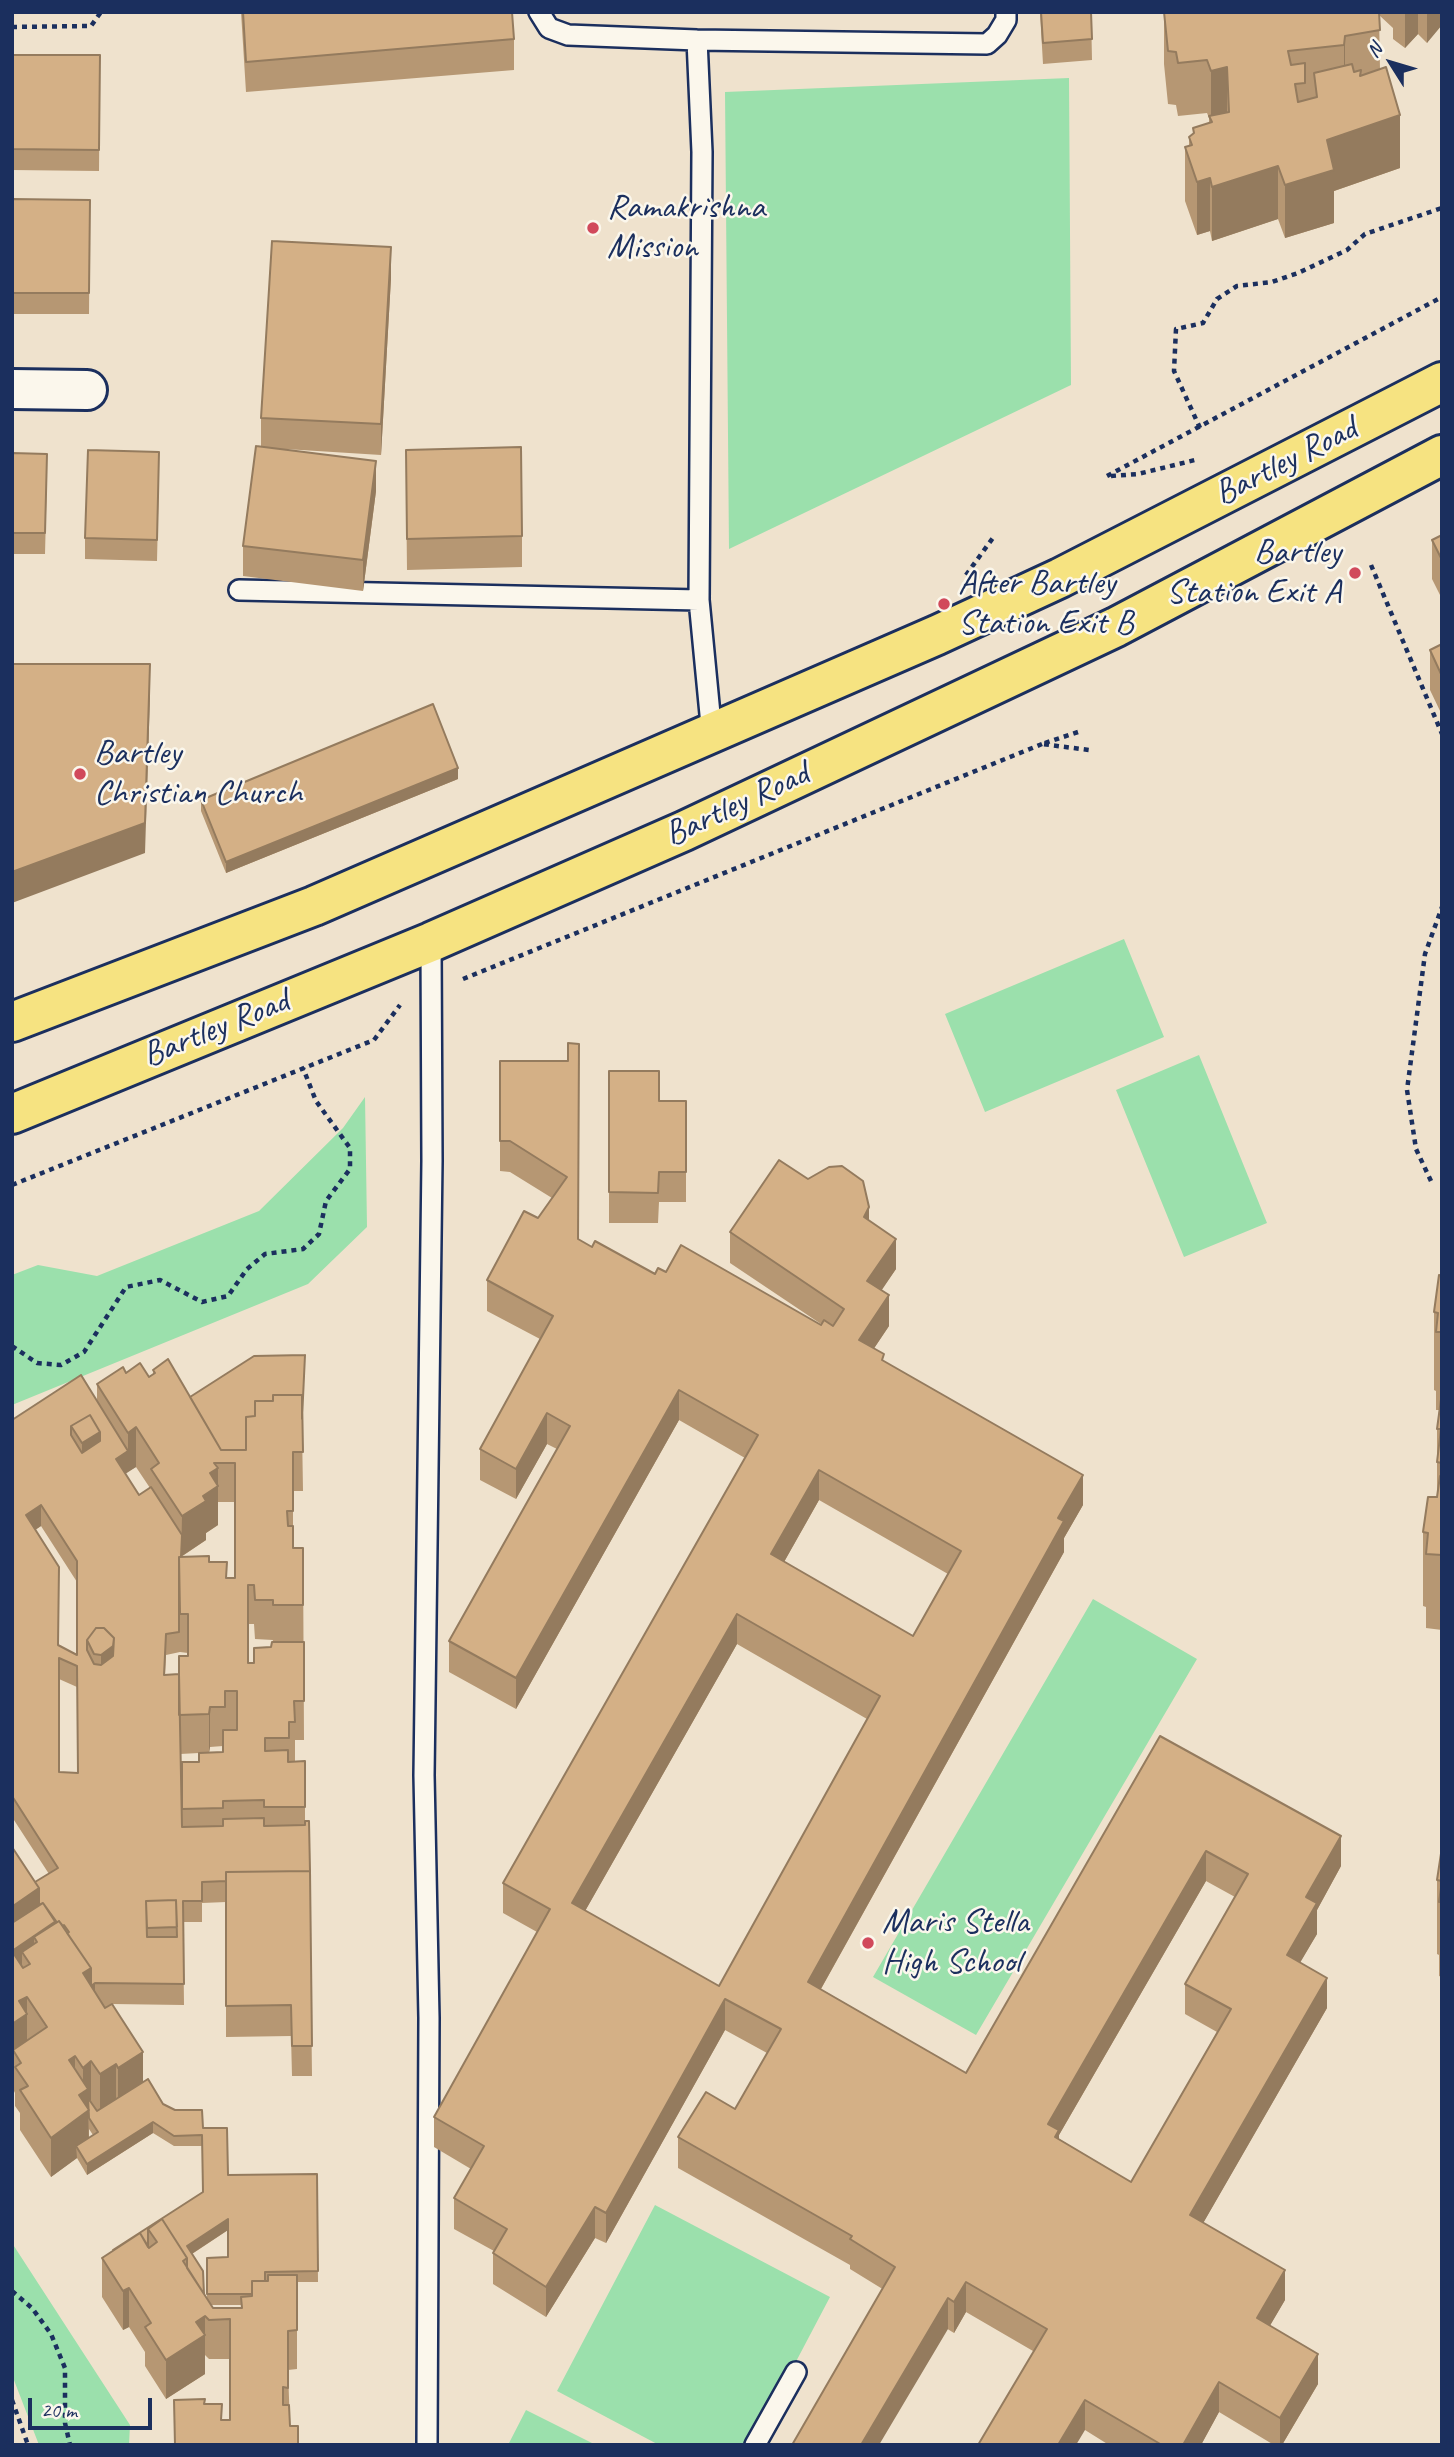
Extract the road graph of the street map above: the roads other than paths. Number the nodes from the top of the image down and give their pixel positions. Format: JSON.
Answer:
{"nodes":[{"id":1,"x":539,"y":12,"type":"edge"},
{"id":2,"x":1006,"y":12,"type":"edge"},
{"id":3,"x":697,"y":40,"type":"junction"},
{"id":4,"x":1442,"y":382,"type":"edge"},
{"id":5,"x":12,"y":389,"type":"edge"},
{"id":6,"x":87,"y":390,"type":"dead end"},
{"id":7,"x":1442,"y":455,"type":"edge"},
{"id":8,"x":239,"y":590,"type":"dead end"},
{"id":9,"x":699,"y":600,"type":"junction"},
{"id":10,"x":712,"y":735,"type":"junction"},
{"id":11,"x":431,"y":942,"type":"junction"},
{"id":12,"x":12,"y":1021,"type":"edge"},
{"id":13,"x":12,"y":1114,"type":"edge"},
{"id":14,"x":796,"y":2372,"type":"dead end"},
{"id":15,"x":427,"y":2445,"type":"edge"},
{"id":16,"x":755,"y":2445,"type":"edge"}],
"edges":[{"from":1,"to":3,"type":"lane"},
{"from":2,"to":3,"type":"lane"},
{"from":3,"to":9,"type":"lane"},
{"from":4,"to":10,"type":"highway","name":"Bartley Road"},
{"from":5,"to":6,"type":"street"},
{"from":7,"to":11,"type":"highway","name":"Bartley Road"},
{"from":8,"to":9,"type":"lane"},
{"from":9,"to":10,"type":"lane"},
{"from":10,"to":12,"type":"highway","name":"Bartley Road"},
{"from":11,"to":13,"type":"highway","name":"Bartley Road"},
{"from":11,"to":15,"type":"lane"},
{"from":14,"to":16,"type":"lane"}]}
